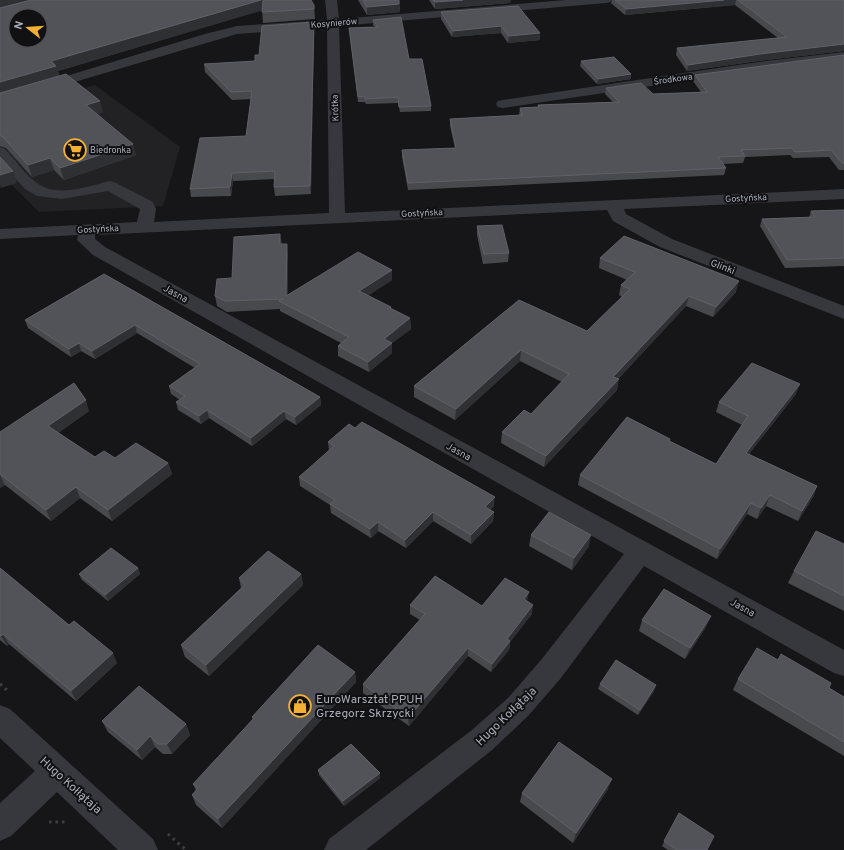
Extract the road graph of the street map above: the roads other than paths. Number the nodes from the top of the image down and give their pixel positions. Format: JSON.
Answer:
{"nodes":[{"id":1,"x":331,"y":0,"type":"edge"},
{"id":2,"x":606,"y":0,"type":"edge"},
{"id":3,"x":402,"y":6,"type":"dead end"},
{"id":4,"x":410,"y":17,"type":"junction"},
{"id":5,"x":333,"y":23,"type":"junction"},
{"id":6,"x":844,"y":56,"type":"edge"},
{"id":7,"x":0,"y":100,"type":"edge"},
{"id":8,"x":503,"y":104,"type":"dead end"},
{"id":9,"x":0,"y":152,"type":"edge"},
{"id":10,"x":844,"y":194,"type":"edge"},
{"id":11,"x":613,"y":205,"type":"junction"},
{"id":12,"x":338,"y":217,"type":"junction"},
{"id":13,"x":145,"y":226,"type":"junction"},
{"id":14,"x":87,"y":229,"type":"junction"},
{"id":15,"x":0,"y":234,"type":"edge"},
{"id":16,"x":844,"y":313,"type":"edge"},
{"id":17,"x":641,"y":551,"type":"junction"},
{"id":18,"x":844,"y":664,"type":"edge"},
{"id":19,"x":0,"y":719,"type":"edge"},
{"id":20,"x":56,"y":772,"type":"junction"},
{"id":21,"x":0,"y":825,"type":"edge"},
{"id":22,"x":142,"y":850,"type":"edge"},
{"id":23,"x":340,"y":850,"type":"edge"}],
"edges":[{"from":1,"to":5,"type":"street","name":"Krótka"},
{"from":2,"to":4,"type":"street","name":"Kosynierów"},
{"from":3,"to":4,"type":"street"},
{"from":4,"to":5,"type":"street","name":"Kosynierów"},
{"from":5,"to":7,"type":"street","name":"Kosynierów"},
{"from":5,"to":12,"type":"street","name":"Krótka"},
{"from":6,"to":8,"type":"street","name":"Środkowa"},
{"from":9,"to":13,"type":"street"},
{"from":10,"to":11,"type":"street","name":"Gostyńska"},
{"from":11,"to":12,"type":"street","name":"Gostyńska"},
{"from":11,"to":16,"type":"street","name":"Glinki"},
{"from":12,"to":13,"type":"street","name":"Gostyńska"},
{"from":13,"to":14,"type":"street","name":"Gostyńska"},
{"from":14,"to":15,"type":"street","name":"Gostyńska"},
{"from":14,"to":17,"type":"street","name":"Jasna"},
{"from":17,"to":18,"type":"street","name":"Jasna"},
{"from":17,"to":23,"type":"street","name":"Hugo Kołłątaja"},
{"from":19,"to":20,"type":"street","name":"Hugo Kołłątaja"},
{"from":20,"to":21,"type":"street"},
{"from":20,"to":22,"type":"street","name":"Hugo Kołłątaja"}]}
